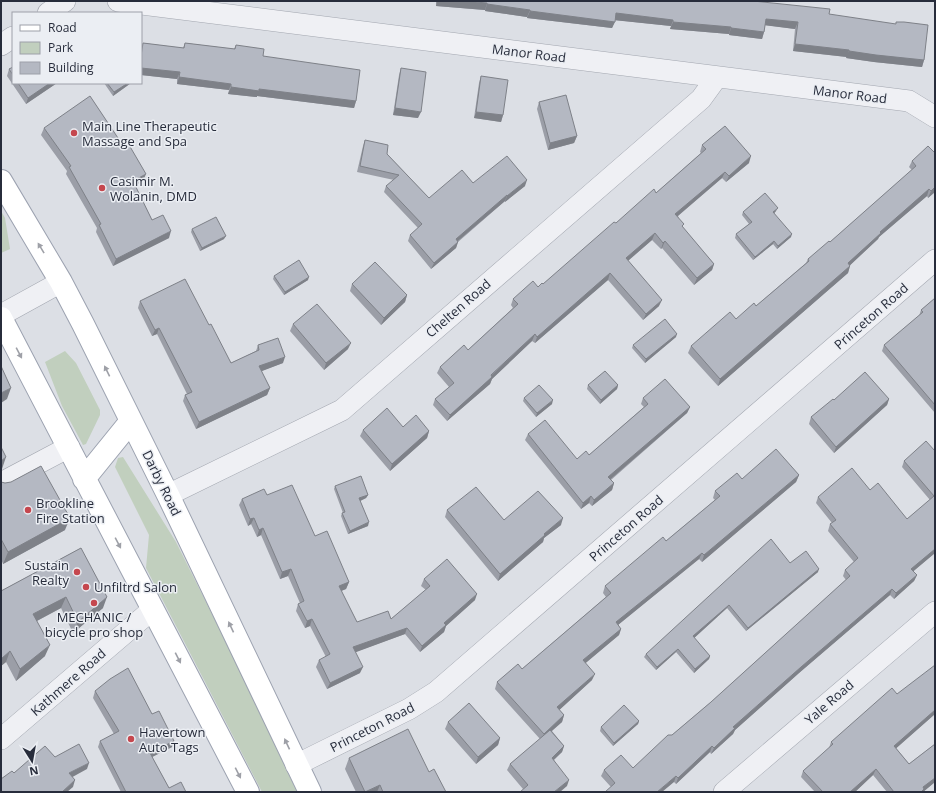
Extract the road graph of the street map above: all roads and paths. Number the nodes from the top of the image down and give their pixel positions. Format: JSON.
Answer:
{"nodes":[{"id":1,"x":65,"y":1,"type":"edge"},
{"id":2,"x":118,"y":1,"type":"edge"},
{"id":3,"x":49,"y":12,"type":"edge"},
{"id":4,"x":12,"y":38,"type":"edge"},
{"id":5,"x":1,"y":45,"type":"edge"},
{"id":6,"x":717,"y":77,"type":"junction"},
{"id":7,"x":935,"y":117,"type":"edge"},
{"id":8,"x":1,"y":181,"type":"edge"},
{"id":9,"x":935,"y":260,"type":"edge"},
{"id":10,"x":61,"y":282,"type":"junction"},
{"id":11,"x":1,"y":315,"type":"edge"},
{"id":12,"x":1,"y":318,"type":"edge"},
{"id":13,"x":131,"y":421,"type":"junction"},
{"id":14,"x":69,"y":448,"type":"junction"},
{"id":15,"x":84,"y":479,"type":"junction"},
{"id":16,"x":1,"y":483,"type":"edge"},
{"id":17,"x":168,"y":495,"type":"junction"},
{"id":18,"x":153,"y":609,"type":"junction"},
{"id":19,"x":935,"y":612,"type":"edge"},
{"id":20,"x":1,"y":739,"type":"edge"},
{"id":21,"x":296,"y":765,"type":"junction"},
{"id":22,"x":248,"y":792,"type":"edge"},
{"id":23,"x":310,"y":792,"type":"edge"},
{"id":24,"x":724,"y":792,"type":"edge"}],
"edges":[{"from":1,"to":3,"type":"street"},
{"from":2,"to":6,"type":"street","name":"Manor Road"},
{"from":4,"to":5,"type":"street"},
{"from":6,"to":7,"type":"street","name":"Manor Road"},
{"from":6,"to":17,"type":"street","name":"Chelten Road"},
{"from":10,"to":8,"type":"main road","name":"Darby Road","one_way":true},
{"from":9,"to":21,"type":"street","name":"Princeton Road"},
{"from":10,"to":11,"type":"street"},
{"from":13,"to":10,"type":"main road","name":"Darby Road","one_way":true},
{"from":12,"to":14,"type":"main road","one_way":true},
{"from":13,"to":15,"type":"main road"},
{"from":13,"to":17,"type":"main road","name":"Darby Road"},
{"from":14,"to":15,"type":"main road"},
{"from":14,"to":16,"type":"street"},
{"from":15,"to":18,"type":"main road","one_way":true},
{"from":21,"to":17,"type":"main road","name":"Darby Road","one_way":true},
{"from":18,"to":20,"type":"street","name":"Kathmere Road"},
{"from":18,"to":22,"type":"main road","one_way":true},
{"from":19,"to":24,"type":"street","name":"Yale Road"},
{"from":21,"to":23,"type":"main road","name":"Darby Road"}]}
